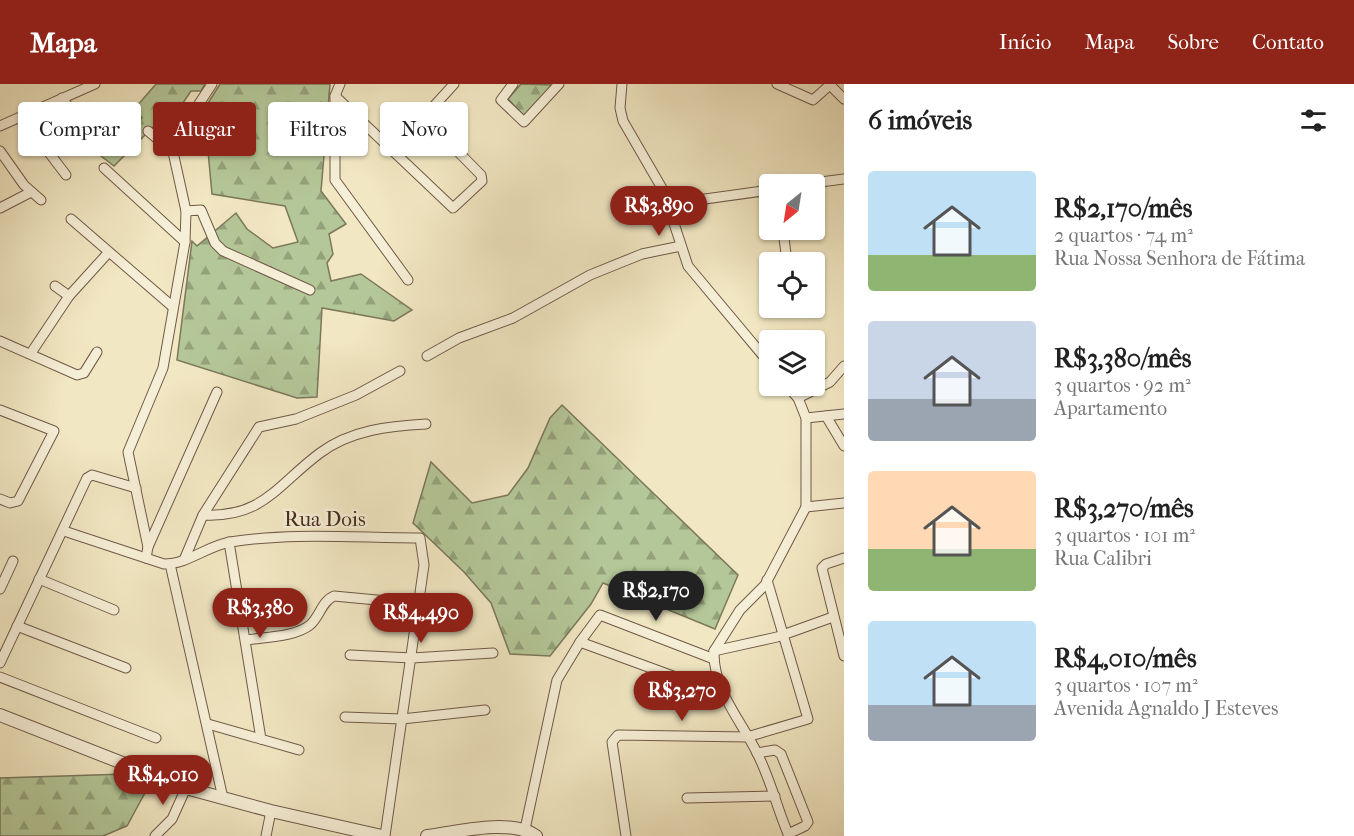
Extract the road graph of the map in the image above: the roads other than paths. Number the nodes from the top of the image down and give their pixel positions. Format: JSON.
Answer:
{"nodes":[{"id":1,"x":95,"y":84,"type":"edge"},
{"id":2,"x":212,"y":84,"type":"edge"},
{"id":3,"x":340,"y":84,"type":"edge"},
{"id":4,"x":454,"y":84,"type":"edge"},
{"id":5,"x":513,"y":84,"type":"edge"},
{"id":6,"x":559,"y":84,"type":"edge"},
{"id":7,"x":622,"y":84,"type":"edge"},
{"id":8,"x":777,"y":84,"type":"edge"},
{"id":9,"x":831,"y":85,"type":"edge"},
{"id":10,"x":335,"y":96,"type":"junction"},
{"id":11,"x":62,"y":98,"type":"junction"},
{"id":12,"x":844,"y":99,"type":"edge"},
{"id":13,"x":53,"y":102,"type":"edge"},
{"id":14,"x":65,"y":102,"type":"edge"},
{"id":15,"x":200,"y":102,"type":"edge"},
{"id":16,"x":18,"y":118,"type":"edge"},
{"id":17,"x":0,"y":126,"type":"edge"},
{"id":18,"x":148,"y":131,"type":"dead end"},
{"id":19,"x":153,"y":135,"type":"edge"},
{"id":20,"x":0,"y":151,"type":"edge"},
{"id":21,"x":52,"y":156,"type":"edge"},
{"id":22,"x":174,"y":156,"type":"edge"},
{"id":23,"x":4,"y":165,"type":"edge"},
{"id":24,"x":105,"y":168,"type":"dead end"},
{"id":25,"x":66,"y":175,"type":"dead end"},
{"id":26,"x":844,"y":179,"type":"edge"},
{"id":27,"x":825,"y":181,"type":"edge"},
{"id":28,"x":31,"y":192,"type":"junction"},
{"id":29,"x":759,"y":192,"type":"edge"},
{"id":30,"x":41,"y":200,"type":"dead end"},
{"id":31,"x":669,"y":204,"type":"junction"},
{"id":32,"x":0,"y":208,"type":"edge"},
{"id":33,"x":186,"y":211,"type":"junction"},
{"id":34,"x":71,"y":219,"type":"dead end"},
{"id":35,"x":185,"y":242,"type":"junction"},
{"id":36,"x":681,"y":246,"type":"junction"},
{"id":37,"x":108,"y":253,"type":"junction"},
{"id":38,"x":408,"y":280,"type":"dead end"},
{"id":39,"x":55,"y":286,"type":"dead end"},
{"id":40,"x":310,"y":290,"type":"dead end"},
{"id":41,"x":69,"y":296,"type":"junction"},
{"id":42,"x":174,"y":308,"type":"junction"},
{"id":43,"x":1,"y":344,"type":"edge"},
{"id":44,"x":759,"y":351,"type":"edge"},
{"id":45,"x":97,"y":352,"type":"dead end"},
{"id":46,"x":31,"y":353,"type":"junction"},
{"id":47,"x":427,"y":357,"type":"dead end"},
{"id":48,"x":844,"y":366,"type":"edge"},
{"id":49,"x":400,"y":371,"type":"dead end"},
{"id":50,"x":217,"y":392,"type":"dead end"},
{"id":51,"x":798,"y":398,"type":"joint"},
{"id":52,"x":0,"y":410,"type":"edge"},
{"id":53,"x":844,"y":414,"type":"edge"},
{"id":54,"x":826,"y":416,"type":"junction"},
{"id":55,"x":806,"y":418,"type":"junction"},
{"id":56,"x":426,"y":424,"type":"dead end"},
{"id":57,"x":844,"y":446,"type":"edge"},
{"id":58,"x":136,"y":488,"type":"junction"},
{"id":59,"x":0,"y":499,"type":"edge"},
{"id":60,"x":844,"y":503,"type":"edge"},
{"id":61,"x":806,"y":507,"type":"junction"},
{"id":62,"x":203,"y":515,"type":"junction"},
{"id":63,"x":64,"y":531,"type":"junction"},
{"id":64,"x":229,"y":542,"type":"junction"},
{"id":65,"x":148,"y":547,"type":"junction"},
{"id":66,"x":146,"y":558,"type":"junction"},
{"id":67,"x":844,"y":558,"type":"edge"},
{"id":68,"x":184,"y":560,"type":"junction"},
{"id":69,"x":13,"y":561,"type":"dead end"},
{"id":70,"x":170,"y":564,"type":"junction"},
{"id":71,"x":39,"y":579,"type":"junction"},
{"id":72,"x":767,"y":580,"type":"junction"},
{"id":73,"x":0,"y":589,"type":"edge"},
{"id":74,"x":419,"y":603,"type":"junction"},
{"id":75,"x":114,"y":610,"type":"dead end"},
{"id":76,"x":833,"y":618,"type":"junction"},
{"id":77,"x":17,"y":626,"type":"junction"},
{"id":78,"x":783,"y":635,"type":"junction"},
{"id":79,"x":246,"y":640,"type":"junction"},
{"id":80,"x":580,"y":642,"type":"junction"},
{"id":81,"x":493,"y":653,"type":"dead end"},
{"id":82,"x":350,"y":655,"type":"dead end"},
{"id":83,"x":714,"y":655,"type":"junction"},
{"id":84,"x":844,"y":656,"type":"edge"},
{"id":85,"x":412,"y":658,"type":"junction"},
{"id":86,"x":0,"y":663,"type":"edge"},
{"id":87,"x":126,"y":668,"type":"dead end"},
{"id":88,"x":0,"y":677,"type":"edge"},
{"id":89,"x":722,"y":690,"type":"junction"},
{"id":90,"x":485,"y":710,"type":"dead end"},
{"id":91,"x":0,"y":715,"type":"edge"},
{"id":92,"x":345,"y":717,"type":"dead end"},
{"id":93,"x":402,"y":719,"type":"junction"},
{"id":94,"x":208,"y":724,"type":"junction"},
{"id":95,"x":747,"y":737,"type":"junction"},
{"id":96,"x":156,"y":738,"type":"dead end"},
{"id":97,"x":261,"y":739,"type":"junction"},
{"id":98,"x":299,"y":750,"type":"dead end"},
{"id":99,"x":757,"y":753,"type":"junction"},
{"id":100,"x":186,"y":788,"type":"junction"},
{"id":101,"x":775,"y":796,"type":"junction"},
{"id":102,"x":223,"y":798,"type":"junction"},
{"id":103,"x":687,"y":798,"type":"dead end"},
{"id":104,"x":271,"y":812,"type":"junction"},
{"id":105,"x":530,"y":833,"type":"edge"},
{"id":106,"x":789,"y":835,"type":"edge"},
{"id":107,"x":156,"y":836,"type":"edge"},
{"id":108,"x":266,"y":836,"type":"edge"},
{"id":109,"x":384,"y":836,"type":"edge"},
{"id":110,"x":427,"y":836,"type":"edge"},
{"id":111,"x":626,"y":836,"type":"edge"}],
"edges":[{"from":1,"to":11,"type":"street"},
{"from":2,"to":15,"type":"street"},
{"from":3,"to":10,"type":"street"},
{"from":4,"to":10,"type":"street"},
{"from":5,"to":6,"type":"street"},
{"from":7,"to":31,"type":"street"},
{"from":8,"to":9,"type":"street"},
{"from":9,"to":12,"type":"street"},
{"from":10,"to":38,"type":"street"},
{"from":11,"to":13,"type":"street"},
{"from":11,"to":14,"type":"street"},
{"from":16,"to":17,"type":"street"},
{"from":18,"to":19,"type":"street"},
{"from":20,"to":23,"type":"street"},
{"from":21,"to":25,"type":"street"},
{"from":22,"to":33,"type":"street"},
{"from":23,"to":28,"type":"street"},
{"from":24,"to":35,"type":"street"},
{"from":26,"to":27,"type":"street"},
{"from":28,"to":30,"type":"street"},
{"from":28,"to":32,"type":"street"},
{"from":29,"to":31,"type":"street"},
{"from":31,"to":36,"type":"street"},
{"from":33,"to":35,"type":"street"},
{"from":33,"to":40,"type":"street"},
{"from":34,"to":37,"type":"street"},
{"from":35,"to":42,"type":"street"},
{"from":36,"to":44,"type":"street"},
{"from":36,"to":47,"type":"street"},
{"from":37,"to":41,"type":"street"},
{"from":37,"to":42,"type":"street"},
{"from":39,"to":41,"type":"street"},
{"from":41,"to":46,"type":"street"},
{"from":42,"to":58,"type":"street"},
{"from":43,"to":46,"type":"street"},
{"from":45,"to":46,"type":"street"},
{"from":48,"to":51,"type":"street"},
{"from":49,"to":62,"type":"street"},
{"from":50,"to":65,"type":"street"},
{"from":51,"to":55,"type":"street"},
{"from":52,"to":59,"type":"street"},
{"from":53,"to":54,"type":"street"},
{"from":54,"to":55,"type":"street"},
{"from":54,"to":57,"type":"street"},
{"from":55,"to":61,"type":"street"},
{"from":56,"to":62,"type":"street"},
{"from":58,"to":63,"type":"street"},
{"from":58,"to":65,"type":"street"},
{"from":60,"to":61,"type":"street"},
{"from":61,"to":72,"type":"street"},
{"from":62,"to":68,"type":"street"},
{"from":63,"to":66,"type":"street"},
{"from":63,"to":71,"type":"street"},
{"from":64,"to":68,"type":"street","name":"Rua Dois"},
{"from":64,"to":74,"type":"street","name":"Rua Dois"},
{"from":64,"to":79,"type":"street"},
{"from":65,"to":66,"type":"street"},
{"from":66,"to":70,"type":"street"},
{"from":67,"to":76,"type":"street"},
{"from":68,"to":70,"type":"street","name":"Rua Dois"},
{"from":69,"to":73,"type":"street"},
{"from":70,"to":94,"type":"street"},
{"from":71,"to":75,"type":"street"},
{"from":71,"to":77,"type":"street"},
{"from":72,"to":78,"type":"street"},
{"from":72,"to":83,"type":"street"},
{"from":74,"to":79,"type":"street"},
{"from":74,"to":85,"type":"street"},
{"from":76,"to":78,"type":"street"},
{"from":76,"to":84,"type":"street"},
{"from":77,"to":86,"type":"street"},
{"from":77,"to":87,"type":"street"},
{"from":78,"to":83,"type":"street"},
{"from":78,"to":95,"type":"street"},
{"from":79,"to":97,"type":"street"},
{"from":80,"to":83,"type":"street"},
{"from":80,"to":89,"type":"street"},
{"from":80,"to":105,"type":"street"},
{"from":81,"to":85,"type":"street"},
{"from":82,"to":85,"type":"street"},
{"from":83,"to":89,"type":"street"},
{"from":85,"to":93,"type":"street"},
{"from":88,"to":96,"type":"street"},
{"from":89,"to":95,"type":"street"},
{"from":90,"to":93,"type":"street"},
{"from":91,"to":100,"type":"street"},
{"from":92,"to":93,"type":"street"},
{"from":93,"to":109,"type":"street"},
{"from":94,"to":97,"type":"street"},
{"from":94,"to":102,"type":"street"},
{"from":95,"to":99,"type":"street"},
{"from":95,"to":111,"type":"street"},
{"from":97,"to":98,"type":"street"},
{"from":99,"to":101,"type":"street"},
{"from":99,"to":106,"type":"street"},
{"from":100,"to":102,"type":"street"},
{"from":100,"to":107,"type":"street"},
{"from":101,"to":103,"type":"street"},
{"from":101,"to":106,"type":"street"},
{"from":102,"to":104,"type":"street"},
{"from":104,"to":108,"type":"street"},
{"from":104,"to":109,"type":"street"},
{"from":105,"to":110,"type":"street"}]}
